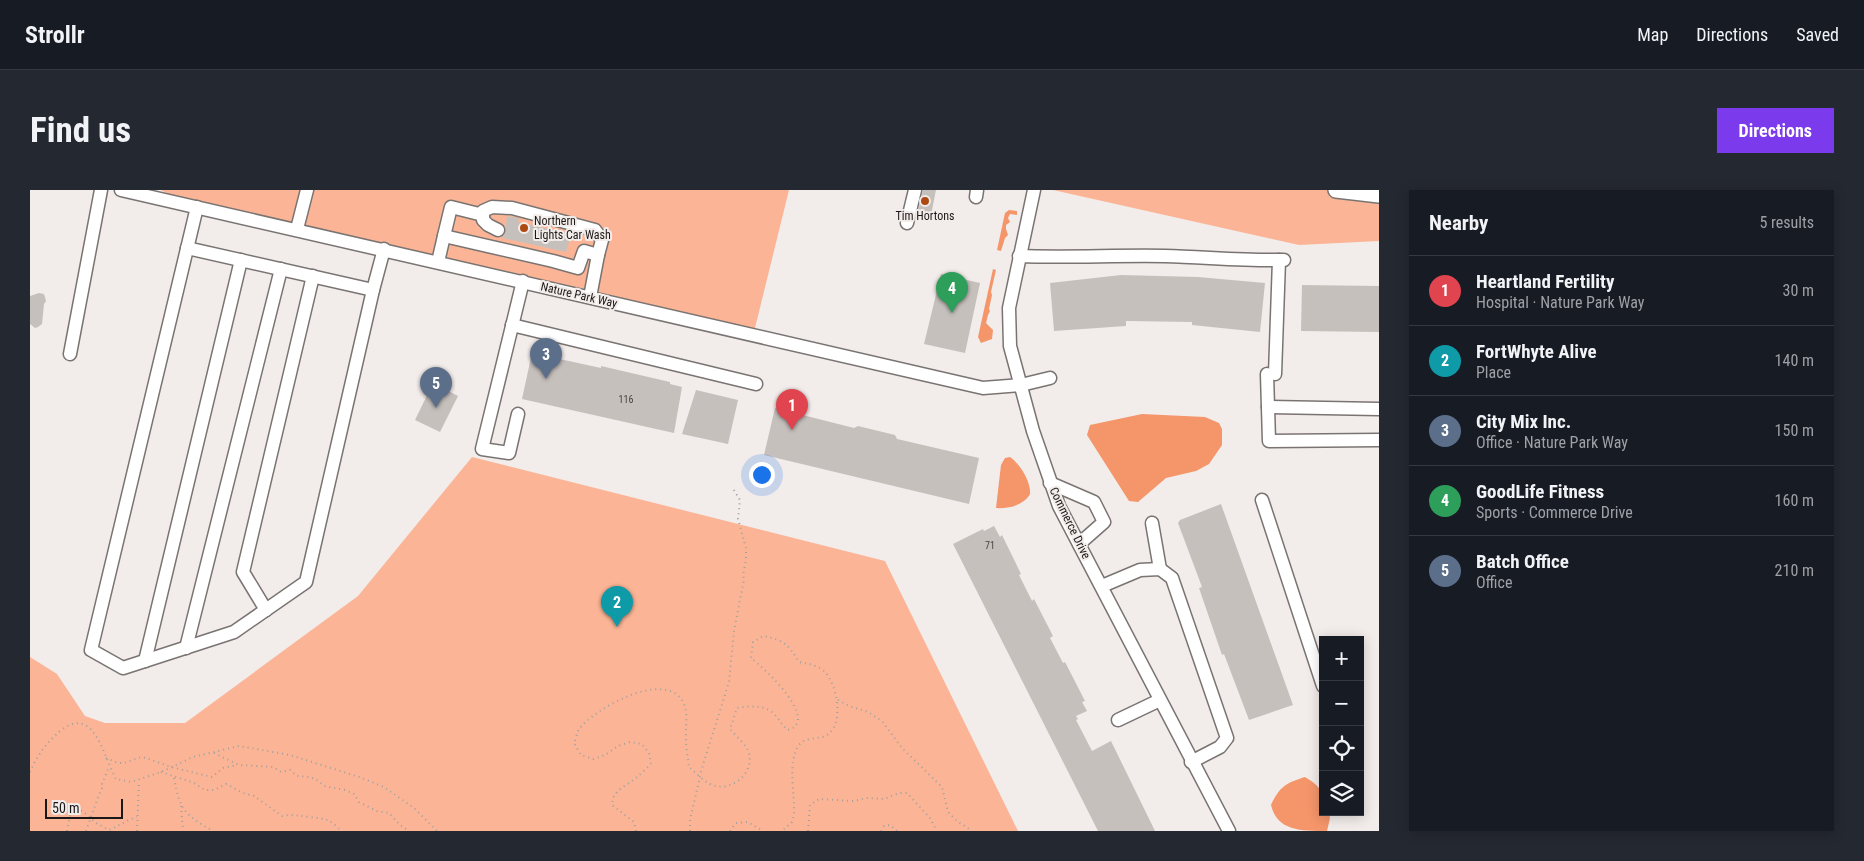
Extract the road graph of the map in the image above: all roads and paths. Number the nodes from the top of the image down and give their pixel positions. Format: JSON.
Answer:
{"nodes":[{"id":1,"x":101,"y":190,"type":"edge"},
{"id":2,"x":121,"y":190,"type":"edge"},
{"id":3,"x":307,"y":190,"type":"edge"},
{"id":4,"x":915,"y":190,"type":"edge"},
{"id":5,"x":1034,"y":190,"type":"edge"},
{"id":6,"x":1336,"y":190,"type":"edge"},
{"id":7,"x":1379,"y":194,"type":"edge"},
{"id":8,"x":197,"y":207,"type":"junction"},
{"id":9,"x":483,"y":215,"type":"junction"},
{"id":10,"x":907,"y":223,"type":"dead end"},
{"id":11,"x":297,"y":229,"type":"junction"},
{"id":12,"x":498,"y":230,"type":"dead end"},
{"id":13,"x":444,"y":236,"type":"junction"},
{"id":14,"x":187,"y":248,"type":"junction"},
{"id":15,"x":384,"y":249,"type":"junction"},
{"id":16,"x":598,"y":255,"type":"junction"},
{"id":17,"x":1019,"y":256,"type":"junction"},
{"id":18,"x":241,"y":260,"type":"junction"},
{"id":19,"x":438,"y":262,"type":"junction"},
{"id":20,"x":280,"y":269,"type":"junction"},
{"id":21,"x":313,"y":276,"type":"junction"},
{"id":22,"x":523,"y":282,"type":"junction"},
{"id":23,"x":373,"y":290,"type":"junction"},
{"id":24,"x":590,"y":297,"type":"junction"},
{"id":25,"x":512,"y":325,"type":"junction"},
{"id":26,"x":70,"y":354,"type":"dead end"},
{"id":27,"x":1050,"y":378,"type":"dead end"},
{"id":28,"x":756,"y":384,"type":"dead end"},
{"id":29,"x":1021,"y":386,"type":"junction"},
{"id":30,"x":1268,"y":407,"type":"junction"},
{"id":31,"x":1379,"y":409,"type":"edge"},
{"id":32,"x":518,"y":414,"type":"dead end"},
{"id":33,"x":1379,"y":440,"type":"edge"},
{"id":34,"x":1050,"y":483,"type":"junction"},
{"id":35,"x":732,"y":487,"type":"dead end"},
{"id":36,"x":1262,"y":500,"type":"dead end"},
{"id":37,"x":1152,"y":523,"type":"dead end"},
{"id":38,"x":1079,"y":544,"type":"junction"},
{"id":39,"x":1160,"y":569,"type":"junction"},
{"id":40,"x":1102,"y":586,"type":"junction"},
{"id":41,"x":266,"y":610,"type":"junction"},
{"id":42,"x":186,"y":648,"type":"junction"},
{"id":43,"x":145,"y":661,"type":"junction"},
{"id":44,"x":1321,"y":681,"type":"edge"},
{"id":45,"x":836,"y":699,"type":"junction"},
{"id":46,"x":1160,"y":700,"type":"junction"},
{"id":47,"x":1118,"y":720,"type":"dead end"},
{"id":48,"x":213,"y":752,"type":"junction"},
{"id":49,"x":106,"y":758,"type":"junction"},
{"id":50,"x":1191,"y":762,"type":"junction"},
{"id":51,"x":240,"y":765,"type":"junction"},
{"id":52,"x":109,"y":767,"type":"junction"},
{"id":53,"x":171,"y":768,"type":"junction"},
{"id":54,"x":30,"y":772,"type":"edge"},
{"id":55,"x":160,"y":772,"type":"junction"},
{"id":56,"x":700,"y":776,"type":"junction"},
{"id":57,"x":173,"y":777,"type":"junction"},
{"id":58,"x":138,"y":780,"type":"junction"},
{"id":59,"x":180,"y":804,"type":"junction"},
{"id":60,"x":91,"y":817,"type":"junction"},
{"id":61,"x":137,"y":817,"type":"junction"},
{"id":62,"x":67,"y":831,"type":"edge"},
{"id":63,"x":86,"y":831,"type":"edge"},
{"id":64,"x":137,"y":831,"type":"edge"},
{"id":65,"x":183,"y":831,"type":"edge"},
{"id":66,"x":213,"y":831,"type":"edge"},
{"id":67,"x":341,"y":831,"type":"edge"},
{"id":68,"x":409,"y":831,"type":"edge"},
{"id":69,"x":438,"y":831,"type":"edge"},
{"id":70,"x":636,"y":831,"type":"edge"},
{"id":71,"x":690,"y":831,"type":"edge"},
{"id":72,"x":730,"y":831,"type":"edge"},
{"id":73,"x":762,"y":831,"type":"edge"},
{"id":74,"x":782,"y":831,"type":"edge"},
{"id":75,"x":808,"y":831,"type":"edge"},
{"id":76,"x":881,"y":831,"type":"edge"},
{"id":77,"x":897,"y":831,"type":"edge"},
{"id":78,"x":937,"y":831,"type":"edge"},
{"id":79,"x":972,"y":831,"type":"edge"},
{"id":80,"x":1229,"y":831,"type":"edge"}],
"edges":[{"from":1,"to":26,"type":"street"},
{"from":2,"to":8,"type":"street","name":"Nature Park Way"},
{"from":3,"to":11,"type":"street"},
{"from":4,"to":10,"type":"street"},
{"from":5,"to":17,"type":"street","name":"Commerce Drive"},
{"from":6,"to":7,"type":"main road"},
{"from":8,"to":11,"type":"street","name":"Nature Park Way"},
{"from":8,"to":14,"type":"street"},
{"from":9,"to":12,"type":"street"},
{"from":9,"to":13,"type":"street"},
{"from":9,"to":16,"type":"street"},
{"from":11,"to":15,"type":"street","name":"Nature Park Way"},
{"from":13,"to":16,"type":"street"},
{"from":13,"to":19,"type":"street"},
{"from":14,"to":18,"type":"street"},
{"from":14,"to":43,"type":"street"},
{"from":15,"to":19,"type":"street","name":"Nature Park Way"},
{"from":15,"to":23,"type":"street"},
{"from":16,"to":24,"type":"street"},
{"from":17,"to":29,"type":"street","name":"Commerce Drive"},
{"from":17,"to":30,"type":"street"},
{"from":18,"to":20,"type":"street"},
{"from":18,"to":43,"type":"street"},
{"from":19,"to":22,"type":"street","name":"Nature Park Way"},
{"from":20,"to":21,"type":"street"},
{"from":20,"to":42,"type":"street"},
{"from":21,"to":23,"type":"street"},
{"from":21,"to":41,"type":"street"},
{"from":22,"to":24,"type":"street","name":"Nature Park Way"},
{"from":22,"to":25,"type":"street"},
{"from":23,"to":41,"type":"street"},
{"from":24,"to":29,"type":"street","name":"Nature Park Way"},
{"from":25,"to":28,"type":"street"},
{"from":25,"to":32,"type":"street"},
{"from":27,"to":29,"type":"street","name":"Nature Park Way"},
{"from":29,"to":34,"type":"street","name":"Commerce Drive"},
{"from":30,"to":31,"type":"street"},
{"from":30,"to":33,"type":"street"},
{"from":34,"to":38,"type":"street","name":"Commerce Drive"},
{"from":34,"to":38,"type":"street"},
{"from":35,"to":56,"type":"path"},
{"from":36,"to":44,"type":"street"},
{"from":37,"to":39,"type":"street"},
{"from":38,"to":40,"type":"street","name":"Commerce Drive"},
{"from":39,"to":40,"type":"street"},
{"from":39,"to":50,"type":"street"},
{"from":40,"to":46,"type":"street","name":"Commerce Drive"},
{"from":41,"to":42,"type":"street"},
{"from":42,"to":43,"type":"street"},
{"from":45,"to":56,"type":"path"},
{"from":45,"to":74,"type":"path"},
{"from":45,"to":79,"type":"path"},
{"from":46,"to":47,"type":"street"},
{"from":46,"to":50,"type":"street","name":"Commerce Drive"},
{"from":48,"to":51,"type":"path"},
{"from":48,"to":53,"type":"path"},
{"from":48,"to":69,"type":"path"},
{"from":49,"to":52,"type":"path"},
{"from":49,"to":53,"type":"path"},
{"from":49,"to":54,"type":"path"},
{"from":50,"to":80,"type":"street","name":"Commerce Drive"},
{"from":51,"to":53,"type":"path"},
{"from":51,"to":68,"type":"path"},
{"from":52,"to":58,"type":"path"},
{"from":52,"to":60,"type":"path"},
{"from":53,"to":55,"type":"path"},
{"from":55,"to":57,"type":"path"},
{"from":55,"to":58,"type":"path"},
{"from":56,"to":70,"type":"path"},
{"from":56,"to":71,"type":"path"},
{"from":57,"to":59,"type":"path"},
{"from":57,"to":67,"type":"path"},
{"from":58,"to":61,"type":"path"},
{"from":59,"to":65,"type":"path"},
{"from":59,"to":66,"type":"path"},
{"from":60,"to":61,"type":"path"},
{"from":60,"to":62,"type":"path"},
{"from":60,"to":63,"type":"path"},
{"from":61,"to":64,"type":"path"},
{"from":72,"to":73,"type":"path"},
{"from":75,"to":78,"type":"path"},
{"from":76,"to":77,"type":"path"}]}
